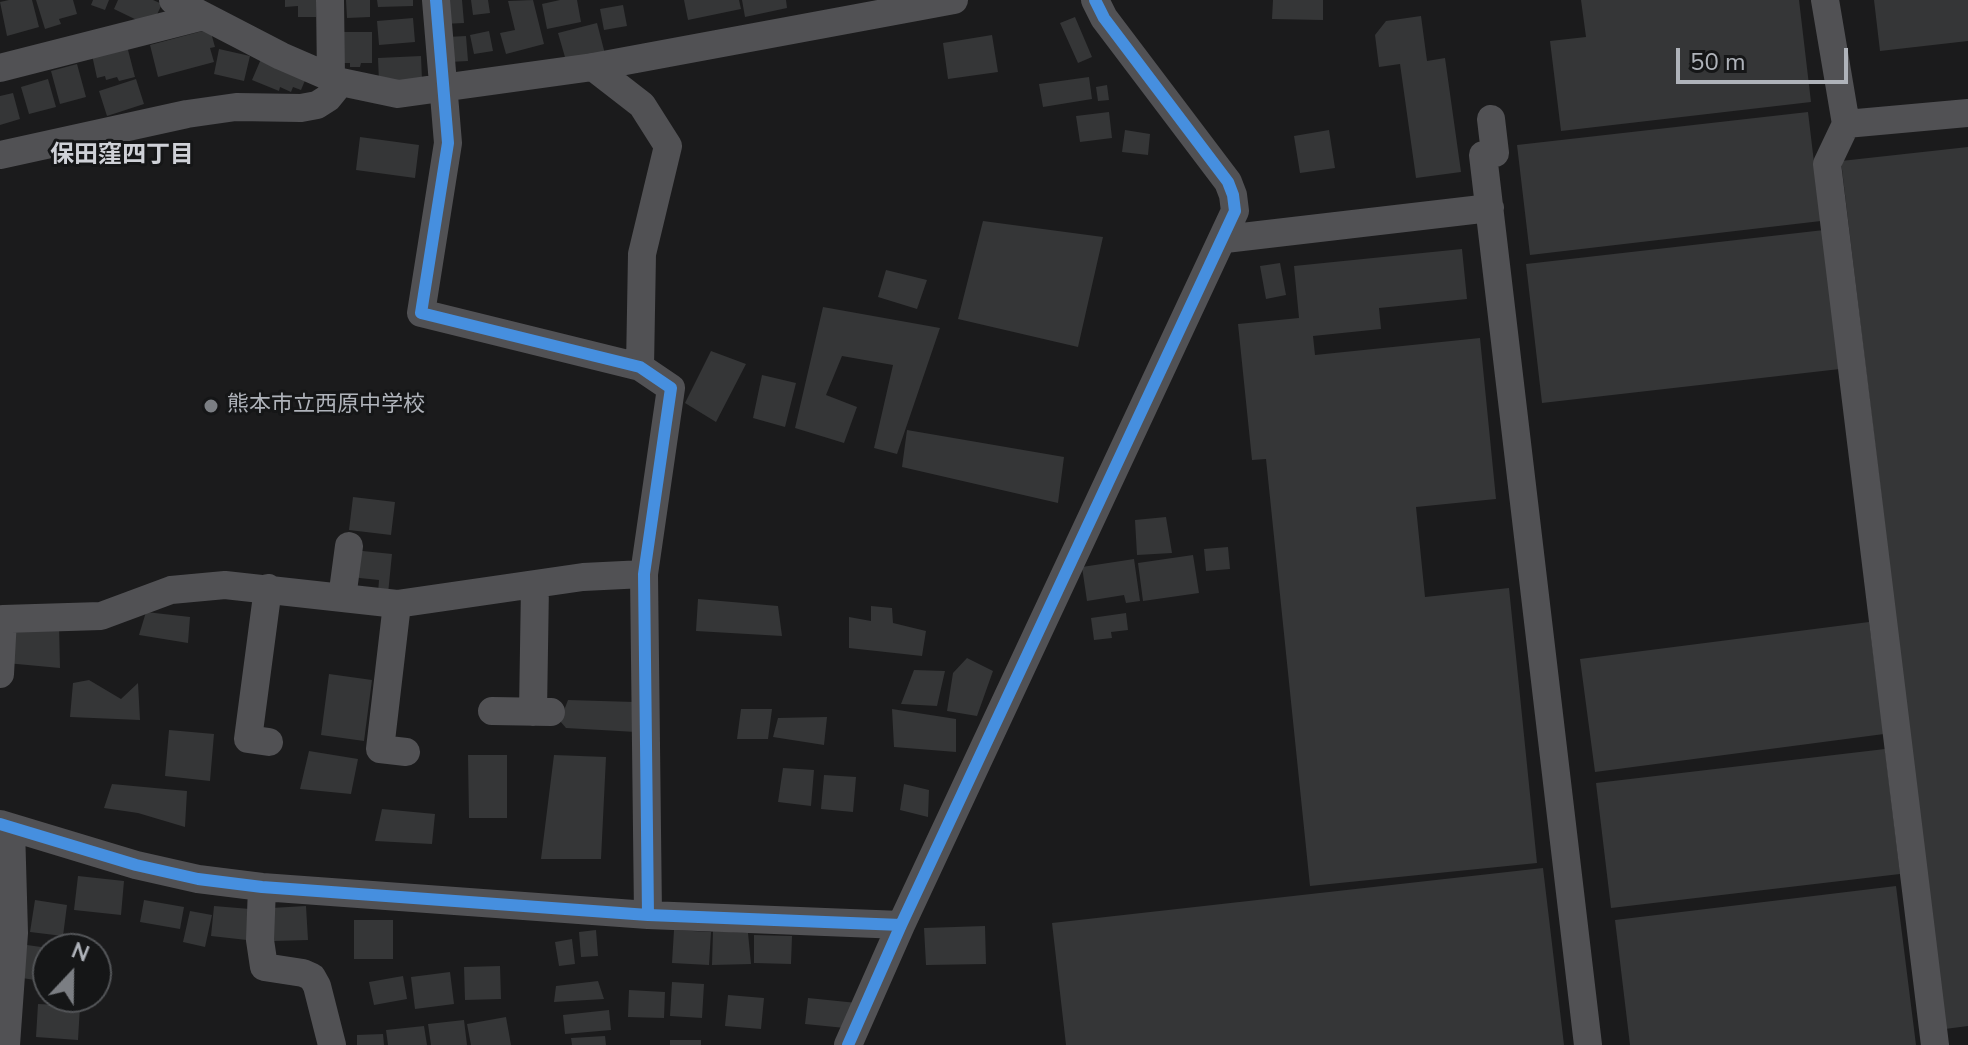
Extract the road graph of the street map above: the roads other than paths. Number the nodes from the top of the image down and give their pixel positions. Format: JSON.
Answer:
{"nodes":[{"id":1,"x":173,"y":0,"type":"edge"},
{"id":2,"x":330,"y":0,"type":"edge"},
{"id":3,"x":436,"y":0,"type":"edge"},
{"id":4,"x":954,"y":0,"type":"edge"},
{"id":5,"x":1095,"y":0,"type":"edge"},
{"id":6,"x":1825,"y":0,"type":"edge"},
{"id":7,"x":883,"y":6,"type":"edge"},
{"id":8,"x":204,"y":16,"type":"junction"},
{"id":9,"x":593,"y":67,"type":"junction"},
{"id":10,"x":0,"y":68,"type":"edge"},
{"id":11,"x":336,"y":79,"type":"junction"},
{"id":12,"x":442,"y":86,"type":"junction"},
{"id":13,"x":1968,"y":113,"type":"edge"},
{"id":14,"x":1491,"y":119,"type":"dead end"},
{"id":15,"x":1846,"y":124,"type":"junction"},
{"id":16,"x":0,"y":155,"type":"edge"},
{"id":17,"x":1490,"y":208,"type":"junction"},
{"id":18,"x":1225,"y":239,"type":"junction"},
{"id":19,"x":640,"y":367,"type":"junction"},
{"id":20,"x":349,"y":546,"type":"dead end"},
{"id":21,"x":644,"y":574,"type":"junction"},
{"id":22,"x":535,"y":585,"type":"junction"},
{"id":23,"x":268,"y":588,"type":"junction"},
{"id":24,"x":342,"y":598,"type":"junction"},
{"id":25,"x":397,"y":604,"type":"junction"},
{"id":26,"x":0,"y":674,"type":"edge"},
{"id":27,"x":492,"y":711,"type":"dead end"},
{"id":28,"x":249,"y":740,"type":"dead end"},
{"id":29,"x":406,"y":752,"type":"dead end"},
{"id":30,"x":5,"y":826,"type":"edge"},
{"id":31,"x":262,"y":887,"type":"junction"},
{"id":32,"x":648,"y":915,"type":"junction"},
{"id":33,"x":901,"y":925,"type":"junction"},
{"id":34,"x":4,"y":1044,"type":"edge"},
{"id":35,"x":332,"y":1045,"type":"edge"},
{"id":36,"x":848,"y":1045,"type":"edge"},
{"id":37,"x":1588,"y":1045,"type":"edge"},
{"id":38,"x":1935,"y":1045,"type":"edge"}],
"edges":[{"from":1,"to":8,"type":"street"},
{"from":2,"to":11,"type":"street"},
{"from":3,"to":12,"type":"street"},
{"from":4,"to":7,"type":"street"},
{"from":5,"to":18,"type":"street"},
{"from":6,"to":15,"type":"street"},
{"from":7,"to":9,"type":"street"},
{"from":8,"to":10,"type":"street"},
{"from":8,"to":11,"type":"street"},
{"from":9,"to":12,"type":"street"},
{"from":9,"to":19,"type":"street"},
{"from":11,"to":12,"type":"street"},
{"from":11,"to":16,"type":"street"},
{"from":12,"to":19,"type":"street"},
{"from":13,"to":15,"type":"street"},
{"from":14,"to":17,"type":"street"},
{"from":15,"to":38,"type":"street"},
{"from":17,"to":18,"type":"street"},
{"from":17,"to":37,"type":"street"},
{"from":18,"to":33,"type":"street"},
{"from":19,"to":21,"type":"street"},
{"from":20,"to":24,"type":"street"},
{"from":21,"to":22,"type":"street"},
{"from":21,"to":32,"type":"street"},
{"from":22,"to":25,"type":"street"},
{"from":22,"to":27,"type":"street"},
{"from":23,"to":24,"type":"street"},
{"from":23,"to":26,"type":"street"},
{"from":23,"to":28,"type":"street"},
{"from":24,"to":25,"type":"street"},
{"from":25,"to":29,"type":"street"},
{"from":30,"to":31,"type":"street"},
{"from":30,"to":34,"type":"street"},
{"from":31,"to":32,"type":"street"},
{"from":31,"to":35,"type":"street"},
{"from":32,"to":33,"type":"street"},
{"from":33,"to":36,"type":"street"}]}
